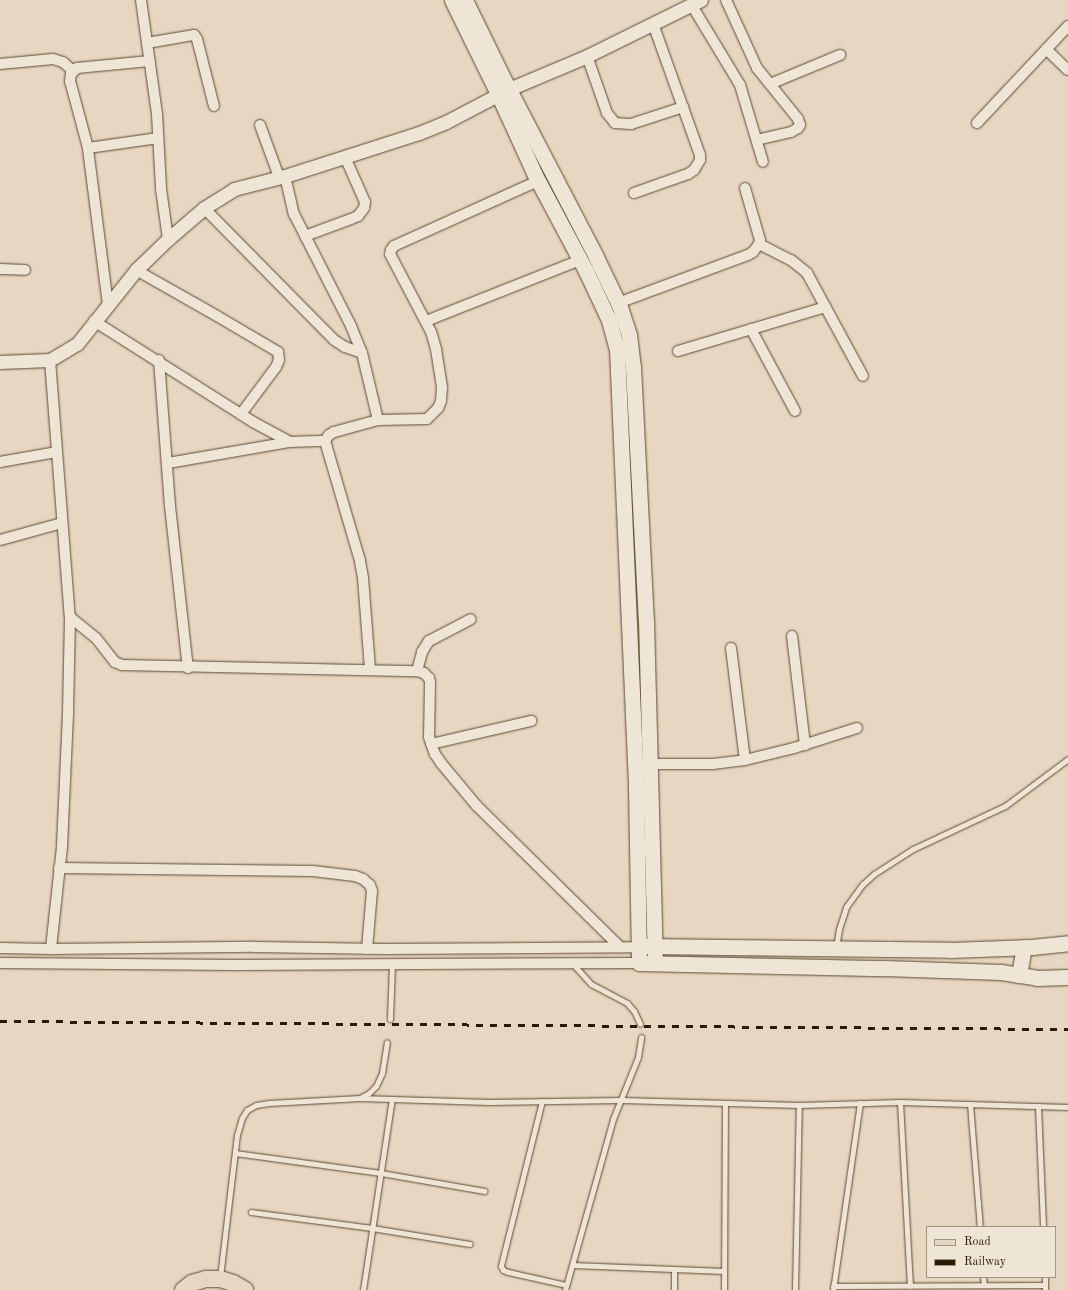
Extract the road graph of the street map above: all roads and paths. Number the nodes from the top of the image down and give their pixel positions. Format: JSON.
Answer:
{"nodes":[{"id":1,"x":141,"y":0,"type":"edge"},
{"id":2,"x":452,"y":0,"type":"edge"},
{"id":3,"x":465,"y":0,"type":"edge"},
{"id":4,"x":726,"y":0,"type":"edge"},
{"id":5,"x":696,"y":2,"type":"edge"},
{"id":6,"x":653,"y":24,"type":"junction"},
{"id":7,"x":1068,"y":26,"type":"edge"},
{"id":8,"x":147,"y":44,"type":"junction"},
{"id":9,"x":1046,"y":49,"type":"junction"},
{"id":10,"x":840,"y":55,"type":"dead end"},
{"id":11,"x":587,"y":56,"type":"junction"},
{"id":12,"x":150,"y":61,"type":"junction"},
{"id":13,"x":0,"y":64,"type":"edge"},
{"id":14,"x":1068,"y":70,"type":"edge"},
{"id":15,"x":73,"y":71,"type":"junction"},
{"id":16,"x":770,"y":84,"type":"junction"},
{"id":17,"x":504,"y":92,"type":"junction"},
{"id":18,"x":214,"y":106,"type":"dead end"},
{"id":19,"x":683,"y":107,"type":"junction"},
{"id":20,"x":977,"y":123,"type":"dead end"},
{"id":21,"x":260,"y":125,"type":"dead end"},
{"id":22,"x":158,"y":138,"type":"junction"},
{"id":23,"x":757,"y":140,"type":"junction"},
{"id":24,"x":88,"y":148,"type":"junction"},
{"id":25,"x":345,"y":157,"type":"junction"},
{"id":26,"x":763,"y":162,"type":"dead end"},
{"id":27,"x":282,"y":176,"type":"junction"},
{"id":28,"x":538,"y":181,"type":"junction"},
{"id":29,"x":745,"y":188,"type":"dead end"},
{"id":30,"x":634,"y":193,"type":"dead end"},
{"id":31,"x":204,"y":208,"type":"junction"},
{"id":32,"x":305,"y":236,"type":"junction"},
{"id":33,"x":168,"y":239,"type":"junction"},
{"id":34,"x":759,"y":244,"type":"junction"},
{"id":35,"x":580,"y":260,"type":"junction"},
{"id":36,"x":0,"y":269,"type":"edge"},
{"id":37,"x":25,"y":270,"type":"dead end"},
{"id":38,"x":136,"y":270,"type":"junction"},
{"id":39,"x":618,"y":303,"type":"junction"},
{"id":40,"x":108,"y":306,"type":"junction"},
{"id":41,"x":826,"y":307,"type":"junction"},
{"id":42,"x":94,"y":321,"type":"junction"},
{"id":43,"x":426,"y":321,"type":"junction"},
{"id":44,"x":751,"y":329,"type":"junction"},
{"id":45,"x":678,"y":351,"type":"dead end"},
{"id":46,"x":362,"y":353,"type":"junction"},
{"id":47,"x":50,"y":360,"type":"junction"},
{"id":48,"x":159,"y":360,"type":"junction"},
{"id":49,"x":0,"y":362,"type":"edge"},
{"id":50,"x":863,"y":376,"type":"dead end"},
{"id":51,"x":795,"y":411,"type":"dead end"},
{"id":52,"x":241,"y":414,"type":"junction"},
{"id":53,"x":378,"y":420,"type":"junction"},
{"id":54,"x":325,"y":441,"type":"junction"},
{"id":55,"x":290,"y":442,"type":"junction"},
{"id":56,"x":57,"y":452,"type":"junction"},
{"id":57,"x":0,"y":462,"type":"edge"},
{"id":58,"x":168,"y":463,"type":"junction"},
{"id":59,"x":62,"y":523,"type":"junction"},
{"id":60,"x":0,"y":540,"type":"edge"},
{"id":61,"x":70,"y":618,"type":"junction"},
{"id":62,"x":471,"y":619,"type":"dead end"},
{"id":63,"x":792,"y":636,"type":"dead end"},
{"id":64,"x":730,"y":648,"type":"dead end"},
{"id":65,"x":188,"y":668,"type":"junction"},
{"id":66,"x":370,"y":670,"type":"junction"},
{"id":67,"x":417,"y":671,"type":"junction"},
{"id":68,"x":531,"y":721,"type":"dead end"},
{"id":69,"x":857,"y":728,"type":"dead end"},
{"id":70,"x":431,"y":744,"type":"junction"},
{"id":71,"x":805,"y":745,"type":"junction"},
{"id":72,"x":1068,"y":759,"type":"edge"},
{"id":73,"x":745,"y":760,"type":"junction"},
{"id":74,"x":650,"y":764,"type":"junction"},
{"id":75,"x":59,"y":868,"type":"junction"},
{"id":76,"x":1068,"y":943,"type":"edge"},
{"id":77,"x":654,"y":946,"type":"junction"},
{"id":78,"x":620,"y":947,"type":"junction"},
{"id":79,"x":639,"y":947,"type":"junction"},
{"id":80,"x":1024,"y":947,"type":"junction"},
{"id":81,"x":0,"y":948,"type":"edge"},
{"id":82,"x":51,"y":949,"type":"junction"},
{"id":83,"x":367,"y":949,"type":"junction"},
{"id":84,"x":836,"y":949,"type":"junction"},
{"id":85,"x":0,"y":963,"type":"edge"},
{"id":86,"x":639,"y":963,"type":"junction"},
{"id":87,"x":655,"y":963,"type":"junction"},
{"id":88,"x":572,"y":964,"type":"junction"},
{"id":89,"x":392,"y":965,"type":"junction"},
{"id":90,"x":1019,"y":975,"type":"junction"},
{"id":91,"x":1068,"y":977,"type":"edge"},
{"id":92,"x":390,"y":1019,"type":"dead end"},
{"id":93,"x":640,"y":1024,"type":"dead end"},
{"id":94,"x":641,"y":1037,"type":"dead end"},
{"id":95,"x":387,"y":1042,"type":"dead end"},
{"id":96,"x":360,"y":1098,"type":"junction"},
{"id":97,"x":392,"y":1099,"type":"junction"},
{"id":98,"x":621,"y":1100,"type":"junction"},
{"id":99,"x":542,"y":1101,"type":"junction"},
{"id":100,"x":900,"y":1102,"type":"junction"},
{"id":101,"x":725,"y":1103,"type":"junction"},
{"id":102,"x":860,"y":1103,"type":"junction"},
{"id":103,"x":970,"y":1104,"type":"junction"},
{"id":104,"x":799,"y":1105,"type":"junction"},
{"id":105,"x":1038,"y":1106,"type":"junction"},
{"id":106,"x":1068,"y":1107,"type":"edge"},
{"id":107,"x":235,"y":1153,"type":"junction"},
{"id":108,"x":381,"y":1173,"type":"junction"},
{"id":109,"x":484,"y":1191,"type":"dead end"},
{"id":110,"x":251,"y":1212,"type":"dead end"},
{"id":111,"x":980,"y":1226,"type":"edge"},
{"id":112,"x":1043,"y":1226,"type":"edge"},
{"id":113,"x":372,"y":1228,"type":"junction"},
{"id":114,"x":470,"y":1244,"type":"dead end"},
{"id":115,"x":572,"y":1264,"type":"junction"},
{"id":116,"x":674,"y":1269,"type":"junction"},
{"id":117,"x":724,"y":1271,"type":"junction"},
{"id":118,"x":983,"y":1278,"type":"edge"},
{"id":119,"x":220,"y":1279,"type":"junction"},
{"id":120,"x":984,"y":1285,"type":"junction"},
{"id":121,"x":910,"y":1286,"type":"junction"},
{"id":122,"x":566,"y":1288,"type":"edge"},
{"id":123,"x":833,"y":1288,"type":"edge"},
{"id":124,"x":1045,"y":1288,"type":"edge"},
{"id":125,"x":183,"y":1290,"type":"edge"},
{"id":126,"x":244,"y":1290,"type":"edge"},
{"id":127,"x":363,"y":1290,"type":"edge"},
{"id":128,"x":674,"y":1290,"type":"edge"},
{"id":129,"x":724,"y":1290,"type":"edge"},
{"id":130,"x":795,"y":1290,"type":"edge"}],
"edges":[{"from":1,"to":8,"type":"street"},
{"from":2,"to":17,"type":"main road"},
{"from":3,"to":17,"type":"main road"},
{"from":4,"to":16,"type":"street"},
{"from":5,"to":6,"type":"street"},
{"from":5,"to":23,"type":"street"},
{"from":6,"to":11,"type":"street"},
{"from":6,"to":19,"type":"street"},
{"from":7,"to":9,"type":"street"},
{"from":8,"to":12,"type":"street"},
{"from":8,"to":18,"type":"street"},
{"from":9,"to":14,"type":"street"},
{"from":9,"to":20,"type":"street"},
{"from":10,"to":16,"type":"street"},
{"from":11,"to":17,"type":"street"},
{"from":11,"to":19,"type":"street"},
{"from":12,"to":15,"type":"street"},
{"from":12,"to":22,"type":"street"},
{"from":13,"to":15,"type":"street"},
{"from":15,"to":24,"type":"street"},
{"from":16,"to":23,"type":"street"},
{"from":17,"to":25,"type":"street"},
{"from":17,"to":28,"type":"main road"},
{"from":17,"to":39,"type":"main road"},
{"from":19,"to":30,"type":"street"},
{"from":21,"to":27,"type":"street"},
{"from":22,"to":24,"type":"street"},
{"from":22,"to":33,"type":"street"},
{"from":23,"to":26,"type":"street"},
{"from":24,"to":40,"type":"street"},
{"from":25,"to":27,"type":"street"},
{"from":25,"to":32,"type":"street"},
{"from":27,"to":31,"type":"street"},
{"from":27,"to":32,"type":"street"},
{"from":28,"to":35,"type":"main road"},
{"from":28,"to":43,"type":"street"},
{"from":29,"to":34,"type":"street"},
{"from":31,"to":33,"type":"street"},
{"from":31,"to":46,"type":"street"},
{"from":32,"to":46,"type":"street"},
{"from":33,"to":38,"type":"street"},
{"from":34,"to":39,"type":"street"},
{"from":34,"to":41,"type":"street"},
{"from":35,"to":43,"type":"street"},
{"from":35,"to":79,"type":"main road"},
{"from":36,"to":37,"type":"street"},
{"from":38,"to":40,"type":"street"},
{"from":38,"to":52,"type":"street"},
{"from":39,"to":74,"type":"main road"},
{"from":40,"to":42,"type":"street"},
{"from":41,"to":44,"type":"street"},
{"from":41,"to":50,"type":"street"},
{"from":42,"to":47,"type":"street"},
{"from":42,"to":48,"type":"street"},
{"from":43,"to":53,"type":"street"},
{"from":44,"to":45,"type":"street"},
{"from":44,"to":51,"type":"street"},
{"from":46,"to":53,"type":"street"},
{"from":47,"to":49,"type":"street"},
{"from":47,"to":56,"type":"street"},
{"from":48,"to":52,"type":"street"},
{"from":48,"to":58,"type":"street"},
{"from":52,"to":55,"type":"street"},
{"from":53,"to":54,"type":"street"},
{"from":54,"to":55,"type":"street"},
{"from":54,"to":66,"type":"street"},
{"from":55,"to":58,"type":"street"},
{"from":56,"to":57,"type":"street"},
{"from":56,"to":59,"type":"street"},
{"from":58,"to":65,"type":"street"},
{"from":59,"to":60,"type":"street"},
{"from":59,"to":61,"type":"street"},
{"from":61,"to":65,"type":"street"},
{"from":61,"to":75,"type":"street"},
{"from":62,"to":67,"type":"street"},
{"from":63,"to":71,"type":"street"},
{"from":64,"to":73,"type":"street"},
{"from":65,"to":66,"type":"street"},
{"from":66,"to":67,"type":"street"},
{"from":67,"to":70,"type":"street"},
{"from":68,"to":70,"type":"street"},
{"from":69,"to":71,"type":"street"},
{"from":70,"to":78,"type":"street"},
{"from":71,"to":73,"type":"street"},
{"from":72,"to":84,"type":"lane"},
{"from":73,"to":74,"type":"street"},
{"from":74,"to":77,"type":"main road"},
{"from":75,"to":82,"type":"street"},
{"from":75,"to":83,"type":"street"},
{"from":76,"to":80,"type":"main road"},
{"from":77,"to":79,"type":"main road"},
{"from":77,"to":84,"type":"main road"},
{"from":77,"to":87,"type":"main road"},
{"from":78,"to":79,"type":"street"},
{"from":78,"to":83,"type":"street"},
{"from":79,"to":86,"type":"main road"},
{"from":80,"to":84,"type":"main road"},
{"from":80,"to":90,"type":"main road"},
{"from":81,"to":82,"type":"street"},
{"from":82,"to":83,"type":"street"},
{"from":85,"to":89,"type":"street"},
{"from":86,"to":87,"type":"main road"},
{"from":86,"to":88,"type":"street"},
{"from":87,"to":90,"type":"main road"},
{"from":88,"to":89,"type":"street"},
{"from":88,"to":93,"type":"lane"},
{"from":89,"to":92,"type":"lane"},
{"from":90,"to":91,"type":"main road"},
{"from":94,"to":98,"type":"lane"},
{"from":95,"to":96,"type":"lane"},
{"from":96,"to":97,"type":"lane"},
{"from":96,"to":107,"type":"lane"},
{"from":97,"to":99,"type":"lane"},
{"from":97,"to":108,"type":"lane"},
{"from":98,"to":99,"type":"lane"},
{"from":98,"to":101,"type":"lane"},
{"from":98,"to":115,"type":"lane"},
{"from":99,"to":122,"type":"lane"},
{"from":100,"to":102,"type":"lane"},
{"from":100,"to":103,"type":"lane"},
{"from":100,"to":121,"type":"lane"},
{"from":101,"to":104,"type":"lane"},
{"from":101,"to":117,"type":"lane"},
{"from":102,"to":104,"type":"lane"},
{"from":102,"to":123,"type":"lane"},
{"from":103,"to":105,"type":"lane"},
{"from":103,"to":111,"type":"lane"},
{"from":104,"to":130,"type":"lane"},
{"from":105,"to":106,"type":"lane"},
{"from":105,"to":112,"type":"lane"},
{"from":107,"to":108,"type":"lane"},
{"from":107,"to":119,"type":"lane"},
{"from":108,"to":109,"type":"lane"},
{"from":108,"to":113,"type":"lane"},
{"from":110,"to":113,"type":"lane"},
{"from":113,"to":114,"type":"lane"},
{"from":113,"to":127,"type":"lane"},
{"from":115,"to":116,"type":"lane"},
{"from":115,"to":122,"type":"lane"},
{"from":116,"to":117,"type":"lane"},
{"from":116,"to":128,"type":"lane"},
{"from":117,"to":129,"type":"lane"},
{"from":118,"to":120,"type":"lane"},
{"from":119,"to":125,"type":"main road"},
{"from":119,"to":126,"type":"main road"},
{"from":120,"to":121,"type":"lane"},
{"from":120,"to":124,"type":"lane"},
{"from":121,"to":123,"type":"lane"}]}
